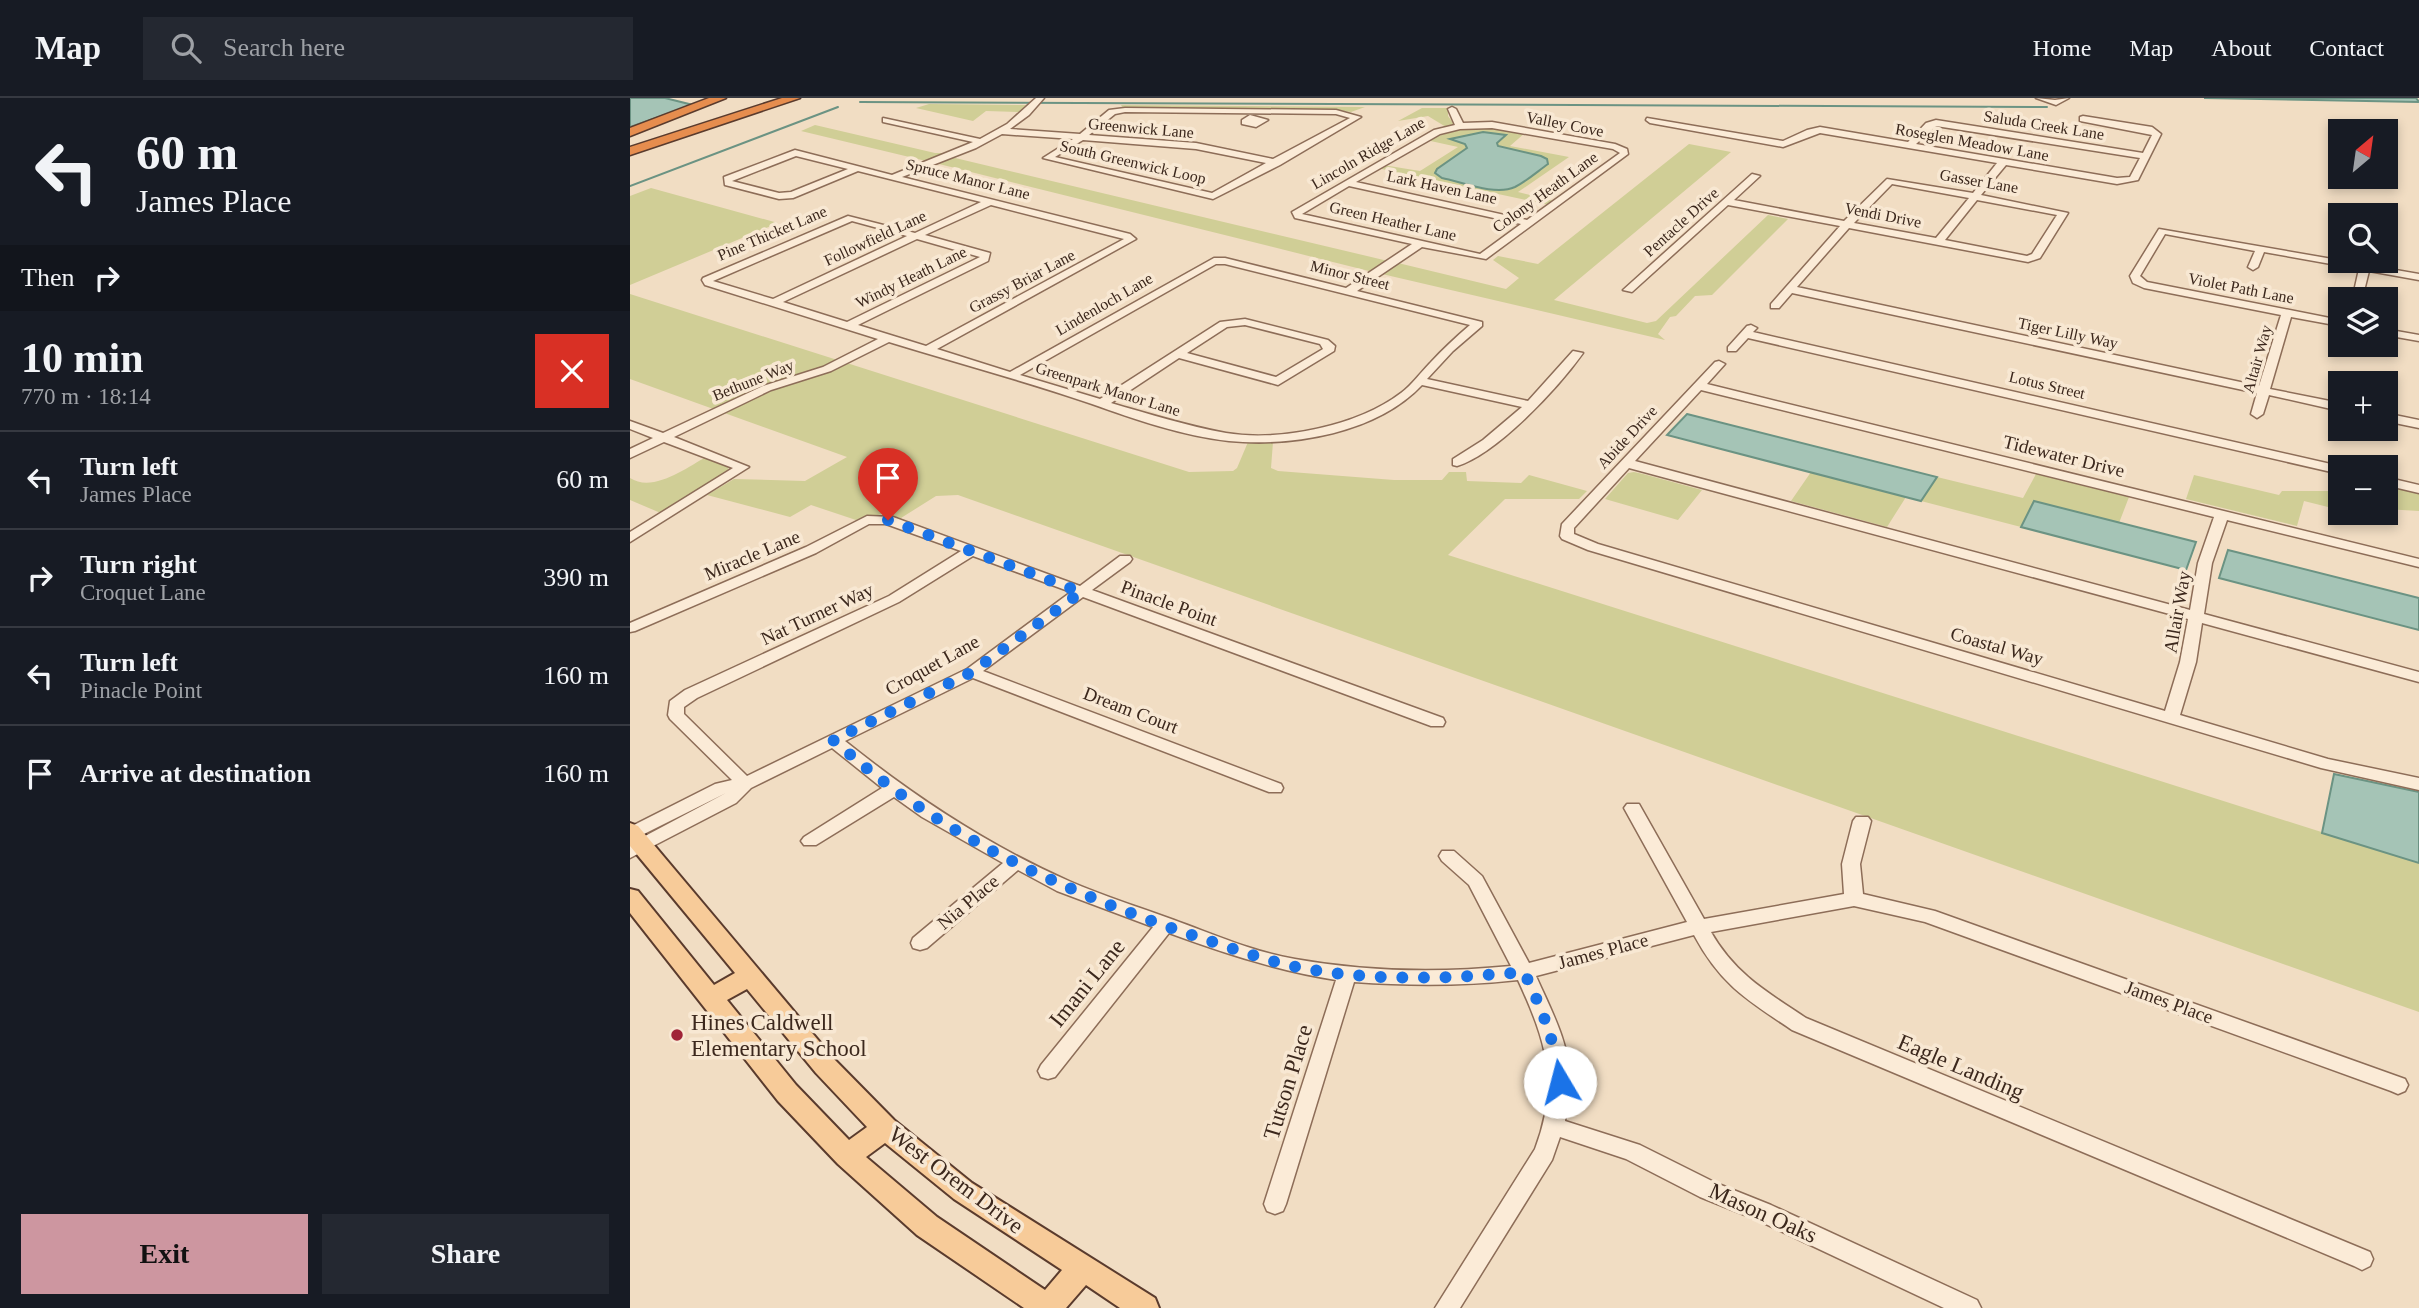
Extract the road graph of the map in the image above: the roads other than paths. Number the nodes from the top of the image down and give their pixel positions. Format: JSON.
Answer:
{"nodes":[{"id":1,"x":771,"y":98,"type":"edge"},
{"id":2,"x":794,"y":98,"type":"edge"},
{"id":3,"x":2039,"y":98,"type":"edge"},
{"id":4,"x":2064,"y":98,"type":"edge"},
{"id":5,"x":1038,"y":101,"type":"edge"},
{"id":6,"x":725,"y":102,"type":"edge"},
{"id":7,"x":1452,"y":110,"type":"dead end"},
{"id":8,"x":2083,"y":119,"type":"dead end"},
{"id":9,"x":886,"y":120,"type":"dead end"},
{"id":10,"x":1650,"y":120,"type":"dead end"},
{"id":11,"x":1460,"y":126,"type":"junction"},
{"id":12,"x":1002,"y":131,"type":"junction"},
{"id":13,"x":630,"y":132,"type":"edge"},
{"id":14,"x":1082,"y":137,"type":"junction"},
{"id":15,"x":630,"y":141,"type":"edge"},
{"id":16,"x":978,"y":141,"type":"junction"},
{"id":17,"x":1910,"y":145,"type":"junction"},
{"id":18,"x":630,"y":149,"type":"edge"},
{"id":19,"x":1624,"y":151,"type":"joint"},
{"id":20,"x":2147,"y":156,"type":"junction"},
{"id":21,"x":2003,"y":162,"type":"junction"},
{"id":22,"x":1277,"y":163,"type":"junction"},
{"id":23,"x":859,"y":168,"type":"junction"},
{"id":24,"x":1755,"y":176,"type":"dead end"},
{"id":25,"x":894,"y":177,"type":"junction"},
{"id":26,"x":1347,"y":183,"type":"junction"},
{"id":27,"x":1975,"y":196,"type":"junction"},
{"id":28,"x":991,"y":201,"type":"junction"},
{"id":29,"x":1728,"y":202,"type":"junction"},
{"id":30,"x":1298,"y":216,"type":"joint"},
{"id":31,"x":1529,"y":223,"type":"junction"},
{"id":32,"x":1847,"y":224,"type":"junction"},
{"id":33,"x":919,"y":235,"type":"junction"},
{"id":34,"x":1131,"y":239,"type":"joint"},
{"id":35,"x":1938,"y":242,"type":"junction"},
{"id":36,"x":1421,"y":243,"type":"junction"},
{"id":37,"x":2261,"y":248,"type":"junction"},
{"id":38,"x":1482,"y":257,"type":"joint"},
{"id":39,"x":2032,"y":259,"type":"joint"},
{"id":40,"x":2328,"y":260,"type":"edge"},
{"id":41,"x":1214,"y":261,"type":"joint"},
{"id":42,"x":2253,"y":267,"type":"dead end"},
{"id":43,"x":2364,"y":273,"type":"edge"},
{"id":44,"x":2397,"y":273,"type":"edge"},
{"id":45,"x":2419,"y":277,"type":"edge"},
{"id":46,"x":707,"y":280,"type":"joint"},
{"id":47,"x":2360,"y":287,"type":"dead end"},
{"id":48,"x":1790,"y":289,"type":"junction"},
{"id":49,"x":1628,"y":290,"type":"dead end"},
{"id":50,"x":1349,"y":291,"type":"junction"},
{"id":51,"x":773,"y":303,"type":"junction"},
{"id":52,"x":1775,"y":306,"type":"dead end"},
{"id":53,"x":2287,"y":313,"type":"junction"},
{"id":54,"x":2328,"y":321,"type":"edge"},
{"id":55,"x":1478,"y":324,"type":"joint"},
{"id":56,"x":848,"y":326,"type":"junction"},
{"id":57,"x":2398,"y":334,"type":"edge"},
{"id":58,"x":888,"y":338,"type":"junction"},
{"id":59,"x":2419,"y":338,"type":"edge"},
{"id":60,"x":1732,"y":349,"type":"dead end"},
{"id":61,"x":927,"y":350,"type":"junction"},
{"id":62,"x":1577,"y":353,"type":"dead end"},
{"id":63,"x":1177,"y":355,"type":"junction"},
{"id":64,"x":1719,"y":364,"type":"dead end"},
{"id":65,"x":1010,"y":376,"type":"junction"},
{"id":66,"x":1421,"y":381,"type":"junction"},
{"id":67,"x":1699,"y":386,"type":"junction"},
{"id":68,"x":2264,"y":391,"type":"junction"},
{"id":69,"x":1101,"y":404,"type":"junction"},
{"id":70,"x":2328,"y":404,"type":"edge"},
{"id":71,"x":1530,"y":405,"type":"junction"},
{"id":72,"x":2257,"y":414,"type":"dead end"},
{"id":73,"x":2398,"y":420,"type":"edge"},
{"id":74,"x":2419,"y":424,"type":"edge"},
{"id":75,"x":630,"y":425,"type":"edge"},
{"id":76,"x":663,"y":437,"type":"junction"},
{"id":77,"x":630,"y":454,"type":"edge"},
{"id":78,"x":1457,"y":462,"type":"dead end"},
{"id":79,"x":1626,"y":463,"type":"junction"},
{"id":80,"x":2328,"y":467,"type":"edge"},
{"id":81,"x":2398,"y":484,"type":"edge"},
{"id":82,"x":2419,"y":489,"type":"edge"},
{"id":83,"x":2222,"y":514,"type":"junction"},
{"id":84,"x":888,"y":520,"type":"joint"},
{"id":85,"x":1567,"y":536,"type":"joint"},
{"id":86,"x":630,"y":538,"type":"edge"},
{"id":87,"x":971,"y":551,"type":"junction"},
{"id":88,"x":1125,"y":559,"type":"dead end"},
{"id":89,"x":2419,"y":562,"type":"edge"},
{"id":90,"x":1081,"y":592,"type":"junction"},
{"id":91,"x":2194,"y":616,"type":"junction"},
{"id":92,"x":630,"y":628,"type":"edge"},
{"id":93,"x":972,"y":672,"type":"junction"},
{"id":94,"x":2419,"y":677,"type":"edge"},
{"id":95,"x":2171,"y":718,"type":"junction"},
{"id":96,"x":1437,"y":722,"type":"dead end"},
{"id":97,"x":833,"y":740,"type":"junction"},
{"id":98,"x":745,"y":784,"type":"junction"},
{"id":99,"x":2419,"y":784,"type":"edge"},
{"id":100,"x":1276,"y":788,"type":"dead end"},
{"id":101,"x":894,"y":789,"type":"junction"},
{"id":102,"x":1633,"y":808,"type":"dead end"},
{"id":103,"x":1862,"y":821,"type":"dead end"},
{"id":104,"x":633,"y":839,"type":"edge"},
{"id":105,"x":810,"y":841,"type":"dead end"},
{"id":106,"x":1448,"y":856,"type":"dead end"},
{"id":107,"x":1016,"y":862,"type":"junction"},
{"id":108,"x":630,"y":897,"type":"edge"},
{"id":109,"x":1854,"y":899,"type":"junction"},
{"id":110,"x":1165,"y":925,"type":"junction"},
{"id":111,"x":1697,"y":927,"type":"junction"},
{"id":112,"x":920,"y":943,"type":"dead end"},
{"id":113,"x":1524,"y":972,"type":"junction"},
{"id":114,"x":1347,"y":974,"type":"junction"},
{"id":115,"x":750,"y":976,"type":"junction"},
{"id":116,"x":711,"y":998,"type":"junction"},
{"id":117,"x":1048,"y":1071,"type":"dead end"},
{"id":118,"x":2398,"y":1085,"type":"dead end"},
{"id":119,"x":1554,"y":1126,"type":"junction"},
{"id":120,"x":885,"y":1128,"type":"junction"},
{"id":121,"x":847,"y":1156,"type":"junction"},
{"id":122,"x":1275,"y":1204,"type":"dead end"},
{"id":123,"x":2362,"y":1259,"type":"dead end"},
{"id":124,"x":1082,"y":1269,"type":"junction"},
{"id":125,"x":1047,"y":1308,"type":"edge"},
{"id":126,"x":1145,"y":1308,"type":"edge"},
{"id":127,"x":1447,"y":1308,"type":"edge"},
{"id":128,"x":1969,"y":1308,"type":"edge"}],
"edges":[{"from":1,"to":18,"type":"highway"},
{"from":2,"to":18,"type":"highway"},
{"from":3,"to":4,"type":"street"},
{"from":5,"to":12,"type":"street"},
{"from":6,"to":13,"type":"highway"},
{"from":6,"to":15,"type":"highway"},
{"from":7,"to":11,"type":"street"},
{"from":8,"to":20,"type":"street"},
{"from":9,"to":16,"type":"street"},
{"from":10,"to":17,"type":"street","name":"Roseglen Meadow Lane"},
{"from":11,"to":19,"type":"street","name":"Valley Cove"},
{"from":11,"to":26,"type":"street","name":"Lincoln Ridge Lane"},
{"from":12,"to":14,"type":"street","name":"Greenwick Lane"},
{"from":12,"to":16,"type":"street"},
{"from":14,"to":22,"type":"street","name":"Greenwick Lane"},
{"from":14,"to":22,"type":"street","name":"South Greenwick Loop"},
{"from":14,"to":22,"type":"street"},
{"from":16,"to":25,"type":"street"},
{"from":17,"to":20,"type":"street","name":"Saluda Creek Lane"},
{"from":17,"to":21,"type":"street","name":"Roseglen Meadow Lane"},
{"from":19,"to":31,"type":"street","name":"Colony Heath Lane"},
{"from":20,"to":21,"type":"street","name":"Roseglen Meadow Lane"},
{"from":21,"to":27,"type":"street"},
{"from":23,"to":23,"type":"street","name":"Spruce Manor Lane"},
{"from":23,"to":25,"type":"street","name":"Spruce Manor Lane"},
{"from":24,"to":29,"type":"street","name":"Pentacle Drive"},
{"from":25,"to":28,"type":"street","name":"Spruce Manor Lane"},
{"from":26,"to":30,"type":"street","name":"Lincoln Ridge Lane"},
{"from":26,"to":31,"type":"street","name":"Lark Haven Lane"},
{"from":27,"to":32,"type":"street","name":"Gasser Lane"},
{"from":27,"to":35,"type":"street"},
{"from":27,"to":39,"type":"street","name":"Gasser Lane"},
{"from":28,"to":33,"type":"street","name":"Followfield Lane"},
{"from":28,"to":34,"type":"street","name":"Spruce Manor Lane"},
{"from":29,"to":32,"type":"street","name":"Vendi Drive"},
{"from":29,"to":49,"type":"street","name":"Pentacle Drive"},
{"from":30,"to":36,"type":"street","name":"Green Heather Lane"},
{"from":31,"to":38,"type":"street","name":"Colony Heath Lane"},
{"from":32,"to":35,"type":"street","name":"Vendi Drive"},
{"from":32,"to":48,"type":"street"},
{"from":33,"to":46,"type":"street","name":"Pine Thicket Lane"},
{"from":33,"to":51,"type":"street","name":"Followfield Lane"},
{"from":33,"to":56,"type":"street","name":"Windy Heath Lane"},
{"from":34,"to":61,"type":"street","name":"Grassy Briar Lane"},
{"from":35,"to":39,"type":"street","name":"Vendi Drive"},
{"from":36,"to":38,"type":"street","name":"Green Heather Lane"},
{"from":36,"to":50,"type":"street"},
{"from":37,"to":40,"type":"street"},
{"from":37,"to":42,"type":"street"},
{"from":37,"to":53,"type":"street","name":"Violet Path Lane"},
{"from":41,"to":50,"type":"street","name":"Minor Street"},
{"from":41,"to":65,"type":"street","name":"Lindenloch Lane"},
{"from":43,"to":47,"type":"street"},
{"from":44,"to":45,"type":"street"},
{"from":46,"to":51,"type":"street","name":"Greenpark Manor Lane"},
{"from":48,"to":52,"type":"street"},
{"from":48,"to":68,"type":"street","name":"Tiger Lilly Way"},
{"from":50,"to":55,"type":"street","name":"Minor Street"},
{"from":51,"to":56,"type":"street","name":"Greenpark Manor Lane"},
{"from":53,"to":54,"type":"street","name":"Violet Path Lane"},
{"from":53,"to":68,"type":"street","name":"Altair Way"},
{"from":55,"to":66,"type":"street","name":"Greenpark Manor Lane"},
{"from":56,"to":58,"type":"street","name":"Greenpark Manor Lane"},
{"from":57,"to":59,"type":"street"},
{"from":58,"to":61,"type":"street","name":"Greenpark Manor Lane"},
{"from":58,"to":76,"type":"street","name":"Bethune Way"},
{"from":60,"to":80,"type":"street","name":"Lotus Street"},
{"from":61,"to":65,"type":"street","name":"Greenpark Manor Lane"},
{"from":62,"to":71,"type":"street"},
{"from":63,"to":63,"type":"street"},
{"from":63,"to":69,"type":"street"},
{"from":64,"to":67,"type":"street","name":"Abide Drive"},
{"from":65,"to":69,"type":"street","name":"Greenpark Manor Lane"},
{"from":66,"to":69,"type":"street","name":"Greenpark Manor Lane"},
{"from":66,"to":71,"type":"street"},
{"from":67,"to":79,"type":"street","name":"Abide Drive"},
{"from":67,"to":83,"type":"street","name":"Tidewater Drive"},
{"from":68,"to":70,"type":"street","name":"Tiger Lilly Way"},
{"from":68,"to":72,"type":"street","name":"Altair Way"},
{"from":71,"to":78,"type":"street"},
{"from":73,"to":74,"type":"street"},
{"from":75,"to":76,"type":"street"},
{"from":76,"to":77,"type":"street","name":"Bethune Way"},
{"from":76,"to":86,"type":"street"},
{"from":79,"to":85,"type":"street","name":"Abide Drive"},
{"from":79,"to":91,"type":"street"},
{"from":81,"to":82,"type":"street"},
{"from":83,"to":89,"type":"street","name":"Tidewater Drive"},
{"from":83,"to":91,"type":"street","name":"Allair Way"},
{"from":84,"to":87,"type":"street","name":"Pinacle Point"},
{"from":84,"to":92,"type":"street","name":"Miracle Lane"},
{"from":85,"to":95,"type":"street","name":"Coastal Way"},
{"from":87,"to":90,"type":"street","name":"Pinacle Point"},
{"from":87,"to":98,"type":"street","name":"Nat Turner Way"},
{"from":88,"to":90,"type":"street","name":"Croquet Lane"},
{"from":90,"to":93,"type":"street","name":"Croquet Lane"},
{"from":90,"to":96,"type":"street","name":"Pinacle Point"},
{"from":91,"to":94,"type":"street"},
{"from":91,"to":95,"type":"street","name":"Allair Way"},
{"from":93,"to":97,"type":"street","name":"Croquet Lane"},
{"from":93,"to":100,"type":"street","name":"Dream Court"},
{"from":95,"to":99,"type":"street","name":"Coastal Way"},
{"from":97,"to":98,"type":"street","name":"Croquet Lane"},
{"from":97,"to":101,"type":"street","name":"James Place"},
{"from":98,"to":104,"type":"street","name":"Croquet Lane"},
{"from":101,"to":105,"type":"street"},
{"from":101,"to":107,"type":"street","name":"James Place"},
{"from":102,"to":111,"type":"street","name":"Eagle Landing"},
{"from":103,"to":109,"type":"street"},
{"from":104,"to":115,"type":"main road","name":"West Orem Drive"},
{"from":106,"to":113,"type":"street"},
{"from":107,"to":110,"type":"street","name":"James Place"},
{"from":107,"to":112,"type":"street","name":"Nia Place"},
{"from":108,"to":116,"type":"main road"},
{"from":109,"to":111,"type":"street","name":"James Place"},
{"from":109,"to":118,"type":"street","name":"James Place"},
{"from":110,"to":114,"type":"street","name":"James Place"},
{"from":110,"to":117,"type":"street","name":"Imani Lane"},
{"from":111,"to":113,"type":"street","name":"James Place"},
{"from":111,"to":123,"type":"street","name":"Eagle Landing"},
{"from":113,"to":114,"type":"street","name":"James Place"},
{"from":113,"to":119,"type":"street"},
{"from":114,"to":122,"type":"street","name":"Tutson Place"},
{"from":115,"to":116,"type":"main road"},
{"from":115,"to":120,"type":"main road","name":"West Orem Drive"},
{"from":116,"to":121,"type":"main road"},
{"from":119,"to":127,"type":"street"},
{"from":119,"to":128,"type":"street","name":"Mason Oaks"},
{"from":120,"to":121,"type":"main road"},
{"from":120,"to":124,"type":"main road","name":"West Orem Drive"},
{"from":121,"to":125,"type":"main road"},
{"from":124,"to":125,"type":"main road"},
{"from":124,"to":126,"type":"main road","name":"West Orem Drive"}]}
